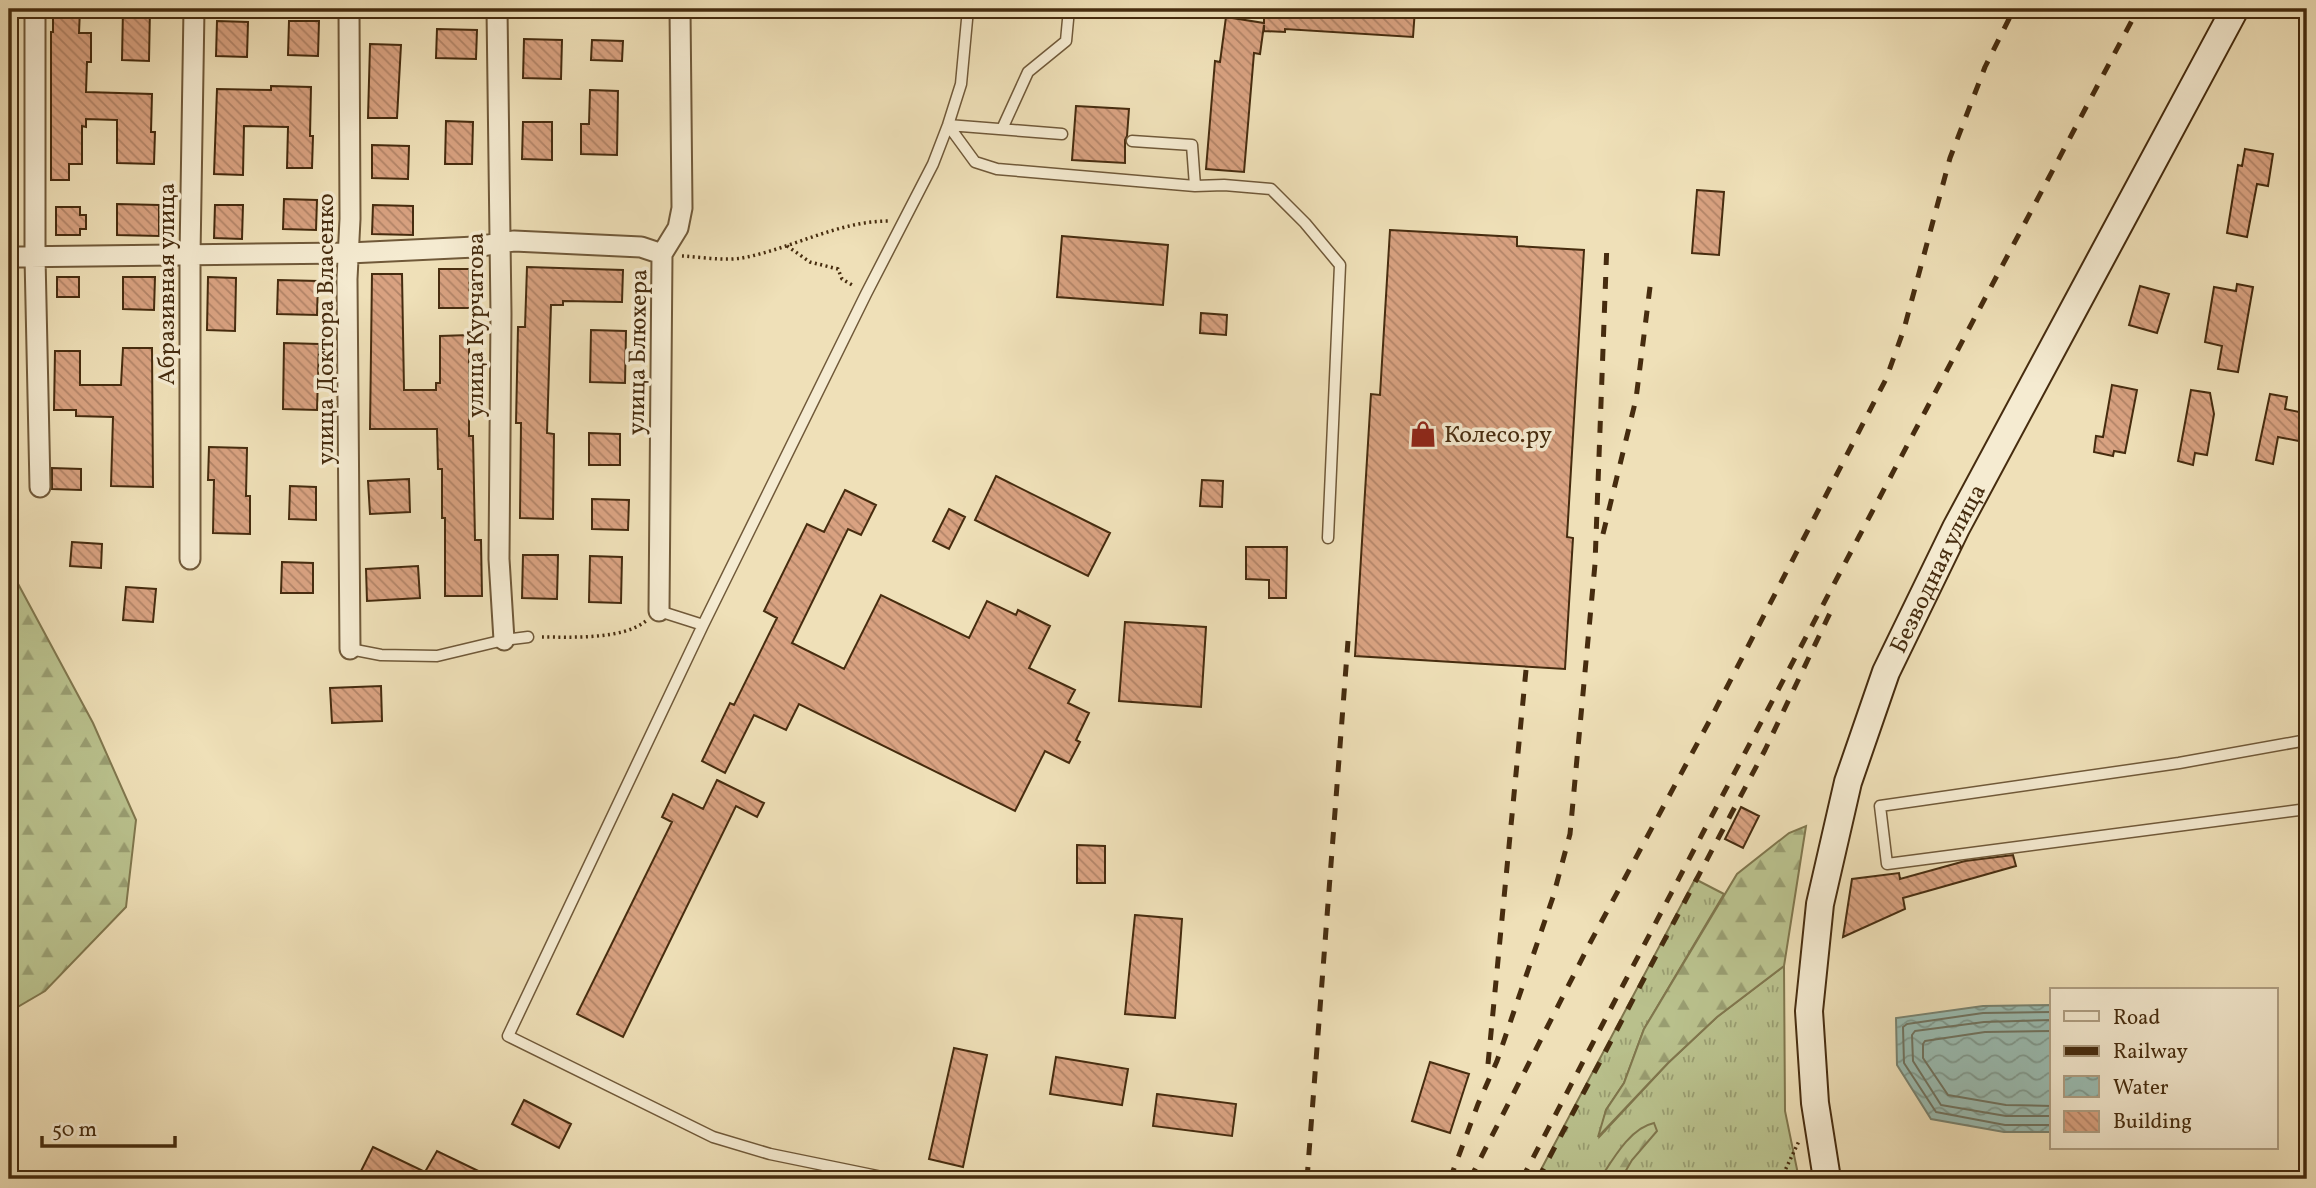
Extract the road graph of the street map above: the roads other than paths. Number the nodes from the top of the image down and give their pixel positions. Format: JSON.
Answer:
{"nodes":[{"id":1,"x":36,"y":9,"type":"edge"},
{"id":2,"x":194,"y":9,"type":"edge"},
{"id":3,"x":349,"y":9,"type":"edge"},
{"id":4,"x":497,"y":9,"type":"edge"},
{"id":5,"x":680,"y":9,"type":"edge"},
{"id":6,"x":968,"y":9,"type":"edge"},
{"id":7,"x":1069,"y":9,"type":"edge"},
{"id":8,"x":2235,"y":9,"type":"edge"},
{"id":9,"x":948,"y":125,"type":"junction"},
{"id":10,"x":1002,"y":129,"type":"junction"},
{"id":11,"x":1062,"y":134,"type":"dead end"},
{"id":12,"x":1132,"y":141,"type":"dead end"},
{"id":13,"x":1195,"y":186,"type":"junction"},
{"id":14,"x":500,"y":242,"type":"junction"},
{"id":15,"x":349,"y":253,"type":"junction"},
{"id":16,"x":662,"y":254,"type":"junction"},
{"id":17,"x":190,"y":255,"type":"junction"},
{"id":18,"x":9,"y":257,"type":"edge"},
{"id":19,"x":35,"y":257,"type":"junction"},
{"id":20,"x":40,"y":487,"type":"dead end"},
{"id":21,"x":1328,"y":538,"type":"dead end"},
{"id":22,"x":190,"y":559,"type":"dead end"},
{"id":23,"x":659,"y":611,"type":"joint"},
{"id":24,"x":703,"y":625,"type":"junction"},
{"id":25,"x":528,"y":637,"type":"road end"},
{"id":26,"x":504,"y":640,"type":"junction"},
{"id":27,"x":350,"y":649,"type":"joint"},
{"id":28,"x":2307,"y":740,"type":"edge"},
{"id":29,"x":2307,"y":808,"type":"edge"},
{"id":30,"x":892,"y":1179,"type":"edge"},
{"id":31,"x":1827,"y":1179,"type":"edge"}],
"edges":[{"from":1,"to":19,"type":"street"},
{"from":2,"to":17,"type":"street","name":"Абразивная улица"},
{"from":3,"to":15,"type":"street","name":"улица Доктора Власенко"},
{"from":4,"to":14,"type":"street","name":"улица Курчатова"},
{"from":5,"to":16,"type":"street","name":"улица Блюхера"},
{"from":6,"to":9,"type":"lane"},
{"from":7,"to":10,"type":"lane"},
{"from":8,"to":31,"type":"main road","name":"Безводная улица"},
{"from":9,"to":10,"type":"lane"},
{"from":9,"to":13,"type":"lane"},
{"from":9,"to":24,"type":"lane"},
{"from":10,"to":11,"type":"lane"},
{"from":12,"to":13,"type":"lane"},
{"from":13,"to":21,"type":"lane"},
{"from":14,"to":15,"type":"street"},
{"from":14,"to":16,"type":"street"},
{"from":14,"to":26,"type":"street","name":"улица Курчатова"},
{"from":15,"to":17,"type":"street"},
{"from":15,"to":27,"type":"street","name":"улица Доктора Власенко"},
{"from":16,"to":23,"type":"street","name":"улица Блюхера"},
{"from":17,"to":19,"type":"street"},
{"from":17,"to":22,"type":"street","name":"Абразивная улица"},
{"from":18,"to":19,"type":"street"},
{"from":19,"to":20,"type":"street"},
{"from":23,"to":24,"type":"lane"},
{"from":24,"to":30,"type":"lane"},
{"from":25,"to":26,"type":"lane"},
{"from":26,"to":27,"type":"lane"},
{"from":28,"to":29,"type":"lane"}]}
